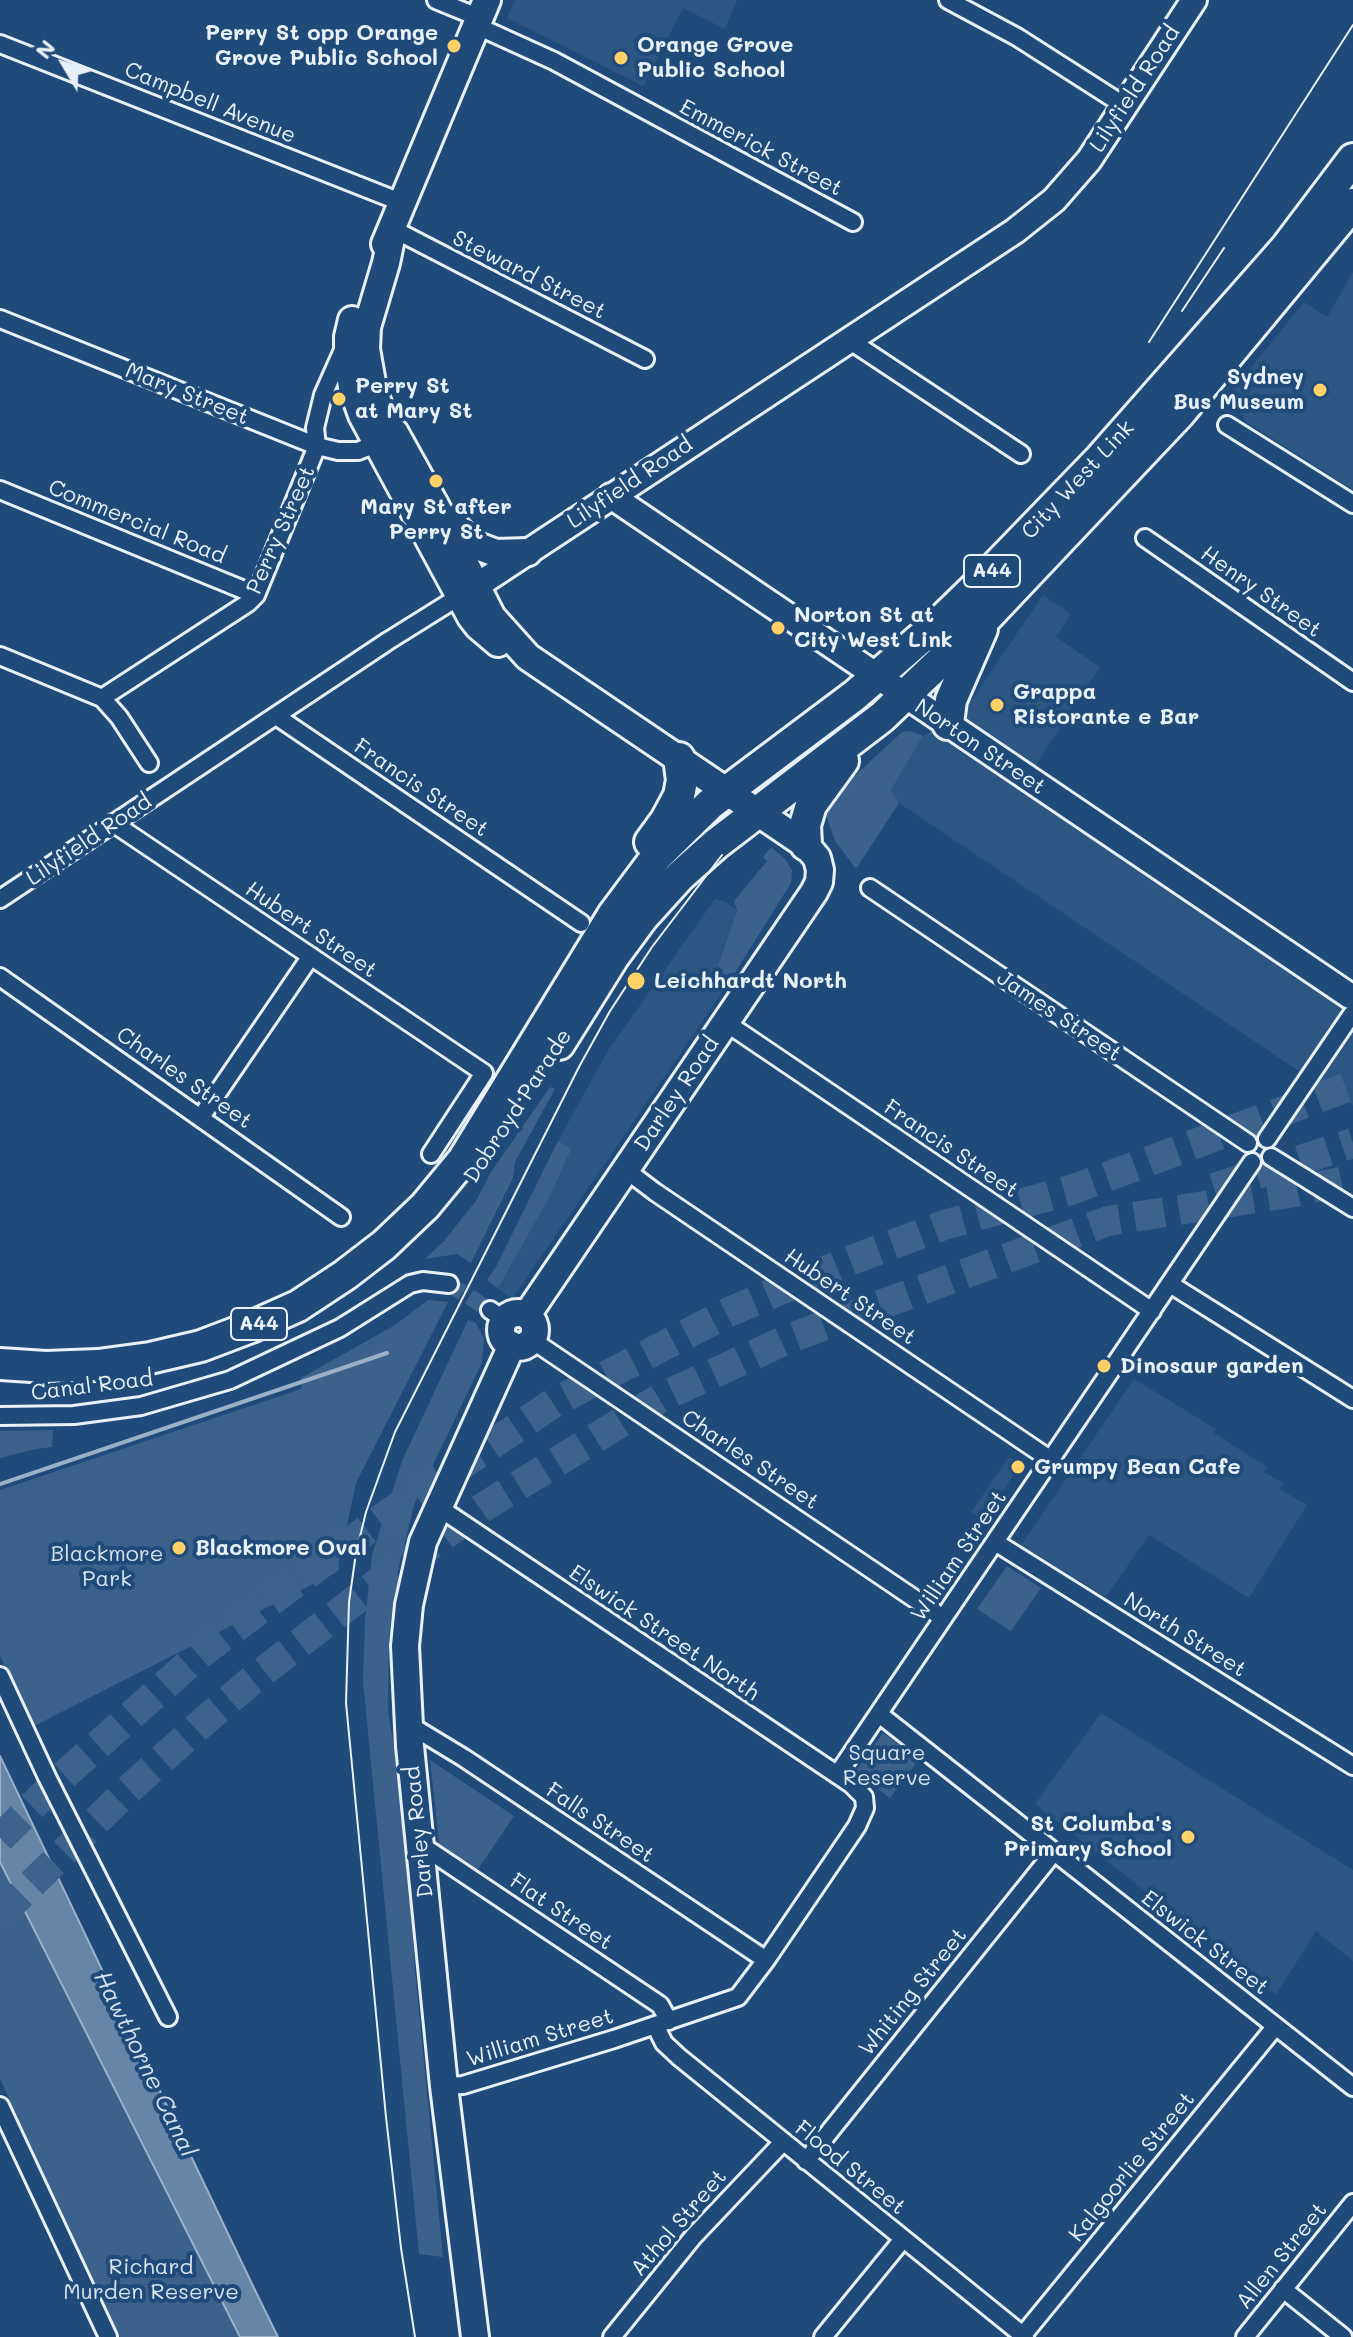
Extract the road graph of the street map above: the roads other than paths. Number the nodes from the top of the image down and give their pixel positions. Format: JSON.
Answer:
{"nodes":[{"id":1,"x":436,"y":0,"type":"edge"},
{"id":2,"x":948,"y":0,"type":"edge"},
{"id":3,"x":1194,"y":0,"type":"edge"},
{"id":4,"x":481,"y":15,"type":"edge"},
{"id":5,"x":0,"y":44,"type":"edge"},
{"id":6,"x":1125,"y":106,"type":"junction"},
{"id":7,"x":1353,"y":159,"type":"edge"},
{"id":8,"x":403,"y":203,"type":"junction"},
{"id":9,"x":1353,"y":204,"type":"edge"},
{"id":10,"x":853,"y":222,"type":"dead end"},
{"id":11,"x":393,"y":229,"type":"junction"},
{"id":12,"x":0,"y":319,"type":"edge"},
{"id":13,"x":348,"y":337,"type":"junction"},
{"id":14,"x":849,"y":340,"type":"junction"},
{"id":15,"x":645,"y":359,"type":"dead end"},
{"id":16,"x":1227,"y":425,"type":"dead end"},
{"id":17,"x":386,"y":439,"type":"junction"},
{"id":18,"x":317,"y":446,"type":"junction"},
{"id":19,"x":1021,"y":454,"type":"dead end"},
{"id":20,"x":0,"y":490,"type":"edge"},
{"id":21,"x":611,"y":496,"type":"junction"},
{"id":22,"x":1353,"y":504,"type":"edge"},
{"id":23,"x":435,"y":505,"type":"junction"},
{"id":24,"x":1145,"y":538,"type":"dead end"},
{"id":25,"x":528,"y":552,"type":"junction"},
{"id":26,"x":467,"y":591,"type":"junction"},
{"id":27,"x":256,"y":595,"type":"junction"},
{"id":28,"x":986,"y":618,"type":"junction"},
{"id":29,"x":0,"y":656,"type":"edge"},
{"id":30,"x":877,"y":676,"type":"junction"},
{"id":31,"x":1353,"y":682,"type":"edge"},
{"id":32,"x":904,"y":696,"type":"junction"},
{"id":33,"x":107,"y":702,"type":"junction"},
{"id":34,"x":276,"y":716,"type":"junction"},
{"id":35,"x":948,"y":724,"type":"junction"},
{"id":36,"x":851,"y":741,"type":"junction"},
{"id":37,"x":679,"y":758,"type":"junction"},
{"id":38,"x":149,"y":763,"type":"dead end"},
{"id":39,"x":727,"y":791,"type":"junction"},
{"id":40,"x":757,"y":812,"type":"junction"},
{"id":41,"x":113,"y":823,"type":"junction"},
{"id":42,"x":813,"y":858,"type":"junction"},
{"id":43,"x":636,"y":885,"type":"junction"},
{"id":44,"x":870,"y":888,"type":"dead end"},
{"id":45,"x":0,"y":899,"type":"edge"},
{"id":46,"x":581,"y":923,"type":"dead end"},
{"id":47,"x":311,"y":956,"type":"junction"},
{"id":48,"x":0,"y":977,"type":"edge"},
{"id":49,"x":1352,"y":1004,"type":"edge"},
{"id":50,"x":725,"y":1022,"type":"junction"},
{"id":51,"x":201,"y":1117,"type":"junction"},
{"id":52,"x":1267,"y":1139,"type":"junction"},
{"id":53,"x":1248,"y":1143,"type":"junction"},
{"id":54,"x":431,"y":1154,"type":"dead end"},
{"id":55,"x":1271,"y":1157,"type":"junction"},
{"id":56,"x":1252,"y":1162,"type":"junction"},
{"id":57,"x":626,"y":1170,"type":"junction"},
{"id":58,"x":1353,"y":1208,"type":"edge"},
{"id":59,"x":341,"y":1217,"type":"dead end"},
{"id":60,"x":449,"y":1284,"type":"tunnel mouth"},
{"id":61,"x":1170,"y":1284,"type":"junction"},
{"id":62,"x":1152,"y":1311,"type":"junction"},
{"id":63,"x":513,"y":1326,"type":"junction"},
{"id":64,"x":0,"y":1364,"type":"edge"},
{"id":65,"x":0,"y":1383,"type":"edge"},
{"id":66,"x":1353,"y":1399,"type":"edge"},
{"id":67,"x":0,"y":1416,"type":"edge"},
{"id":68,"x":1051,"y":1460,"type":"junction"},
{"id":69,"x":438,"y":1507,"type":"junction"},
{"id":70,"x":995,"y":1542,"type":"junction"},
{"id":71,"x":943,"y":1618,"type":"junction"},
{"id":72,"x":0,"y":1676,"type":"edge"},
{"id":73,"x":879,"y":1714,"type":"junction"},
{"id":74,"x":408,"y":1724,"type":"junction"},
{"id":75,"x":1353,"y":1766,"type":"edge"},
{"id":76,"x":837,"y":1775,"type":"junction"},
{"id":77,"x":864,"y":1797,"type":"joint"},
{"id":78,"x":421,"y":1845,"type":"junction"},
{"id":79,"x":1054,"y":1852,"type":"junction"},
{"id":80,"x":766,"y":1960,"type":"junction"},
{"id":81,"x":168,"y":2017,"type":"dead end"},
{"id":82,"x":662,"y":2023,"type":"junction"},
{"id":83,"x":1275,"y":2027,"type":"junction"},
{"id":84,"x":444,"y":2086,"type":"junction"},
{"id":85,"x":1353,"y":2087,"type":"edge"},
{"id":86,"x":0,"y":2106,"type":"edge"},
{"id":87,"x":783,"y":2142,"type":"junction"},
{"id":88,"x":806,"y":2161,"type":"junction"},
{"id":89,"x":1353,"y":2203,"type":"edge"},
{"id":90,"x":903,"y":2239,"type":"junction"},
{"id":91,"x":1283,"y":2289,"type":"junction"},
{"id":92,"x":1024,"y":2336,"type":"edge"},
{"id":93,"x":108,"y":2337,"type":"edge"},
{"id":94,"x":475,"y":2337,"type":"edge"},
{"id":95,"x":612,"y":2337,"type":"edge"},
{"id":96,"x":823,"y":2337,"type":"edge"},
{"id":97,"x":1245,"y":2337,"type":"edge"},
{"id":98,"x":1343,"y":2337,"type":"edge"}],
"edges":[{"from":1,"to":4,"type":"street","name":"Emmerick Street"},
{"from":2,"to":6,"type":"street"},
{"from":3,"to":6,"type":"street","name":"Lilyfield Road"},
{"from":4,"to":8,"type":"main road","name":"Perry Street"},
{"from":4,"to":10,"type":"street","name":"Emmerick Street"},
{"from":5,"to":8,"type":"street","name":"Campbell Avenue"},
{"from":6,"to":14,"type":"street","name":"Lilyfield Road"},
{"from":7,"to":30,"type":"highway","name":"City West Link","number":"A44"},
{"from":8,"to":11,"type":"main road","name":"Perry Street"},
{"from":9,"to":28,"type":"highway","name":"City West Link","number":"A44"},
{"from":11,"to":13,"type":"main road","name":"Perry Street"},
{"from":11,"to":15,"type":"street","name":"Steward Street"},
{"from":11,"to":17,"type":"main road","name":"Perry Street"},
{"from":12,"to":18,"type":"street","name":"Mary Street"},
{"from":13,"to":17,"type":"main road","name":"Perry Street"},
{"from":13,"to":18,"type":"street","name":"Perry Street"},
{"from":14,"to":19,"type":"street"},
{"from":14,"to":21,"type":"street","name":"Lilyfield Road"},
{"from":16,"to":22,"type":"street"},
{"from":17,"to":18,"type":"street","name":"Mary Street"},
{"from":17,"to":23,"type":"main road"},
{"from":17,"to":26,"type":"main road"},
{"from":18,"to":27,"type":"street","name":"Perry Street"},
{"from":20,"to":27,"type":"street","name":"Commercial Road"},
{"from":21,"to":25,"type":"street","name":"Lilyfield Road"},
{"from":21,"to":30,"type":"street","name":"Norton Street"},
{"from":23,"to":25,"type":"main road"},
{"from":23,"to":26,"type":"main road"},
{"from":24,"to":31,"type":"street","name":"Henry Street"},
{"from":25,"to":26,"type":"street","name":"Lilyfield Road"},
{"from":26,"to":34,"type":"street","name":"Lilyfield Road"},
{"from":26,"to":37,"type":"main road"},
{"from":27,"to":33,"type":"street","name":"Perry Street"},
{"from":28,"to":32,"type":"highway","name":"City West Link","number":"A44"},
{"from":28,"to":35,"type":"highway"},
{"from":29,"to":33,"type":"street"},
{"from":30,"to":32,"type":"street","name":"Norton Street"},
{"from":30,"to":39,"type":"highway","name":"City West Link","number":"A44"},
{"from":32,"to":35,"type":"street","name":"Norton Street"},
{"from":32,"to":36,"type":"highway","name":"City West Link","number":"A44"},
{"from":33,"to":38,"type":"street"},
{"from":34,"to":41,"type":"street","name":"Lilyfield Road"},
{"from":34,"to":46,"type":"street","name":"Francis Street"},
{"from":35,"to":49,"type":"street","name":"Norton Street"},
{"from":36,"to":40,"type":"highway","name":"City West Link","number":"A44"},
{"from":36,"to":42,"type":"highway"},
{"from":37,"to":39,"type":"main road"},
{"from":37,"to":43,"type":"highway"},
{"from":39,"to":40,"type":"main road"},
{"from":39,"to":43,"type":"highway","name":"Dobroyd Parade","number":"A44"},
{"from":40,"to":42,"type":"main road"},
{"from":40,"to":65,"type":"highway","name":"Dobroyd Parade","number":"A44"},
{"from":41,"to":45,"type":"street","name":"Lilyfield Road"},
{"from":41,"to":47,"type":"street","name":"Hubert Street"},
{"from":42,"to":50,"type":"main road","name":"Darley Road"},
{"from":43,"to":64,"type":"highway","name":"Dobroyd Parade","number":"A44"},
{"from":44,"to":53,"type":"street","name":"James Street"},
{"from":47,"to":51,"type":"street"},
{"from":47,"to":54,"type":"street","name":"Hubert Street"},
{"from":48,"to":51,"type":"street","name":"Charles Street"},
{"from":49,"to":52,"type":"street"},
{"from":50,"to":57,"type":"main road","name":"Darley Road"},
{"from":50,"to":62,"type":"street","name":"Francis Street"},
{"from":51,"to":59,"type":"street","name":"Charles Street"},
{"from":52,"to":53,"type":"street"},
{"from":52,"to":55,"type":"street"},
{"from":53,"to":56,"type":"street"},
{"from":55,"to":56,"type":"street"},
{"from":55,"to":58,"type":"street"},
{"from":56,"to":61,"type":"street","name":"William Street"},
{"from":57,"to":63,"type":"main road","name":"Darley Road"},
{"from":57,"to":68,"type":"street","name":"Hubert Street"},
{"from":60,"to":67,"type":"street","name":"Canal Road"},
{"from":61,"to":62,"type":"street","name":"William Street"},
{"from":61,"to":66,"type":"street"},
{"from":62,"to":68,"type":"street","name":"William Street"},
{"from":63,"to":69,"type":"main road","name":"Darley Road"},
{"from":63,"to":71,"type":"street","name":"Charles Street"},
{"from":68,"to":70,"type":"street","name":"William Street"},
{"from":69,"to":74,"type":"main road","name":"Darley Road"},
{"from":69,"to":76,"type":"street","name":"Elswick Street North"},
{"from":70,"to":71,"type":"street","name":"William Street"},
{"from":70,"to":75,"type":"street","name":"North Street"},
{"from":71,"to":73,"type":"street","name":"William Street"},
{"from":72,"to":81,"type":"street"},
{"from":73,"to":76,"type":"street","name":"William Street"},
{"from":73,"to":79,"type":"street","name":"Elswick Street"},
{"from":74,"to":78,"type":"main road","name":"Darley Road"},
{"from":74,"to":80,"type":"street","name":"Falls Street"},
{"from":76,"to":77,"type":"street","name":"Elswick Street North"},
{"from":77,"to":80,"type":"street","name":"William Street"},
{"from":78,"to":82,"type":"street","name":"Flat Street"},
{"from":78,"to":84,"type":"main road","name":"Darley Road"},
{"from":79,"to":83,"type":"street","name":"Elswick Street"},
{"from":79,"to":88,"type":"street","name":"Whiting Street"},
{"from":80,"to":82,"type":"street","name":"William Street"},
{"from":82,"to":84,"type":"street","name":"William Street"},
{"from":82,"to":87,"type":"street","name":"Flood Street"},
{"from":83,"to":85,"type":"street","name":"Elswick Street"},
{"from":83,"to":92,"type":"street","name":"Kalgoorlie Street"},
{"from":84,"to":94,"type":"main road","name":"Darley Road"},
{"from":86,"to":93,"type":"street"},
{"from":87,"to":88,"type":"street","name":"Flood Street"},
{"from":87,"to":95,"type":"street","name":"Athol Street"},
{"from":88,"to":90,"type":"street","name":"Flood Street"},
{"from":89,"to":91,"type":"street","name":"Allen Street"},
{"from":90,"to":92,"type":"street","name":"Flood Street"},
{"from":90,"to":96,"type":"street"},
{"from":91,"to":97,"type":"street","name":"Allen Street"},
{"from":91,"to":98,"type":"street"}]}
